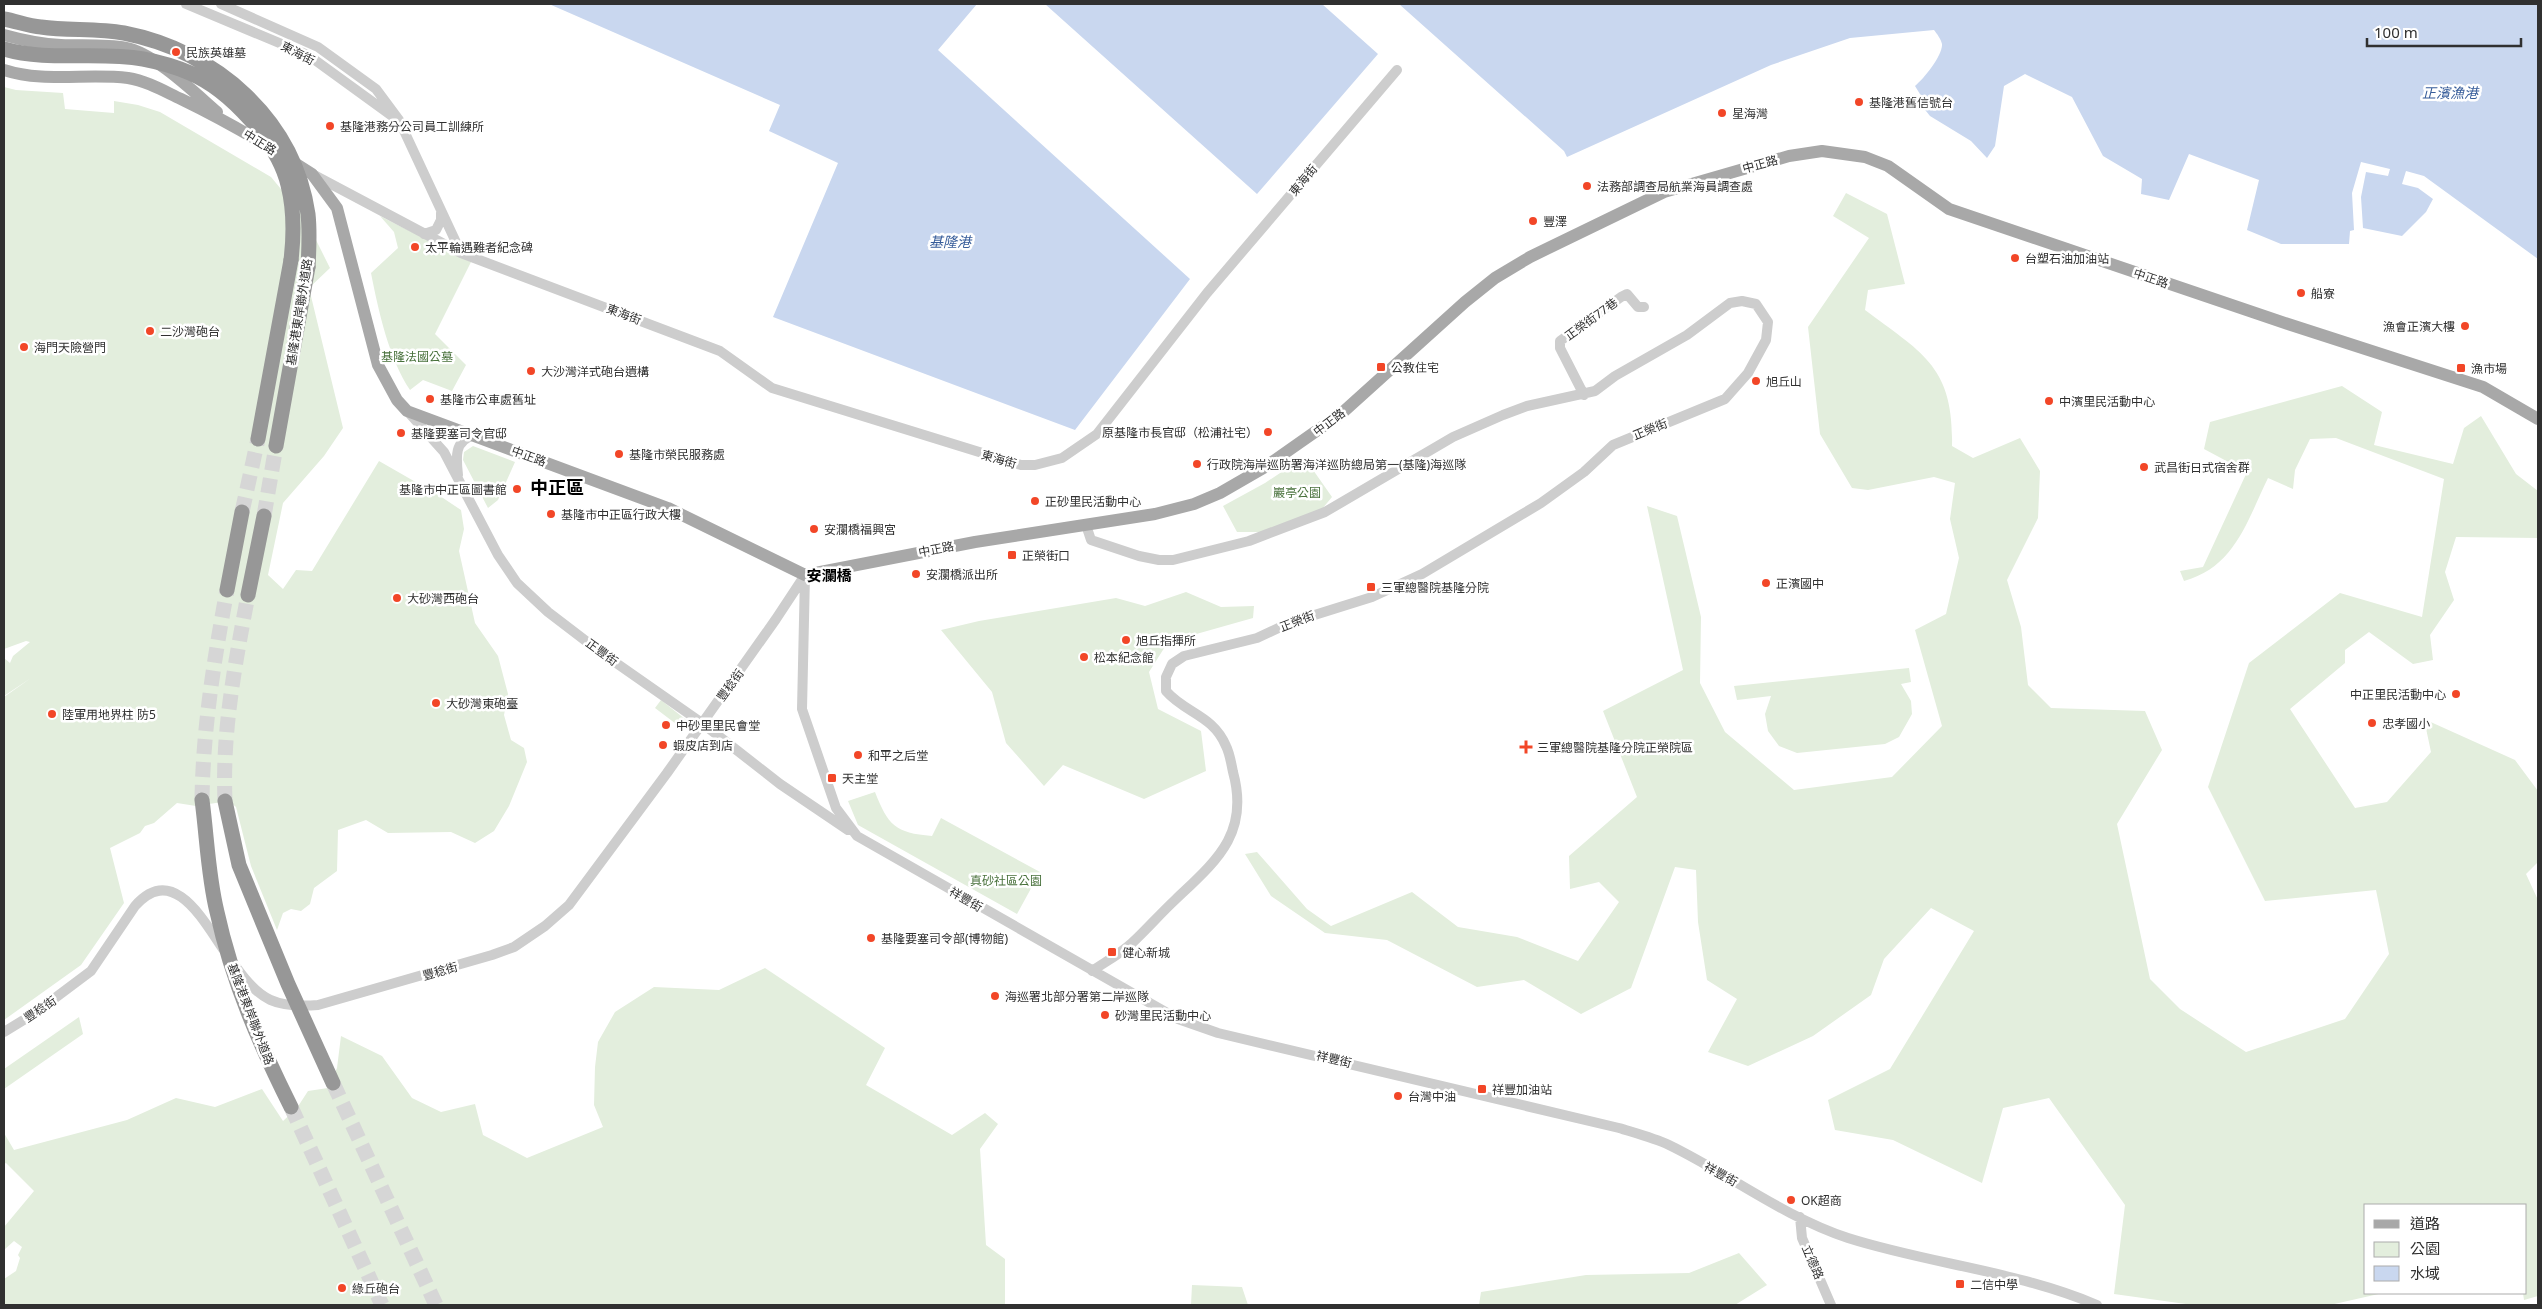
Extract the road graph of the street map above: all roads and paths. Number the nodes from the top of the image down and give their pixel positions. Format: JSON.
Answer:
{"nodes":[{"id":1,"x":186,"y":4,"type":"edge"},
{"id":2,"x":221,"y":4,"type":"edge"},
{"id":3,"x":4,"y":18,"type":"edge"},
{"id":4,"x":4,"y":35,"type":"edge"},
{"id":5,"x":4,"y":49,"type":"edge"},
{"id":6,"x":4,"y":70,"type":"edge"},
{"id":7,"x":1397,"y":70,"type":"dead end"},
{"id":8,"x":399,"y":120,"type":"junction"},
{"id":9,"x":228,"y":122,"type":"junction"},
{"id":10,"x":312,"y":174,"type":"junction"},
{"id":11,"x":441,"y":213,"type":"junction"},
{"id":12,"x":424,"y":234,"type":"junction"},
{"id":13,"x":461,"y":253,"type":"junction"},
{"id":14,"x":1644,"y":307,"type":"dead end"},
{"id":15,"x":1584,"y":395,"type":"junction"},
{"id":16,"x":407,"y":411,"type":"junction"},
{"id":17,"x":2538,"y":419,"type":"edge"},
{"id":18,"x":474,"y":435,"type":"junction"},
{"id":19,"x":258,"y":439,"type":"tunnel mouth"},
{"id":20,"x":276,"y":446,"type":"tunnel mouth"},
{"id":21,"x":458,"y":479,"type":"junction"},
{"id":22,"x":242,"y":512,"type":"tunnel mouth"},
{"id":23,"x":264,"y":516,"type":"tunnel mouth"},
{"id":24,"x":1086,"y":525,"type":"junction"},
{"id":25,"x":805,"y":575,"type":"junction"},
{"id":26,"x":227,"y":590,"type":"tunnel mouth"},
{"id":27,"x":248,"y":595,"type":"tunnel mouth"},
{"id":28,"x":702,"y":723,"type":"junction"},
{"id":29,"x":831,"y":794,"type":"junction"},
{"id":30,"x":202,"y":800,"type":"tunnel mouth"},
{"id":31,"x":225,"y":801,"type":"tunnel mouth"},
{"id":32,"x":811,"y":806,"type":"junction"},
{"id":33,"x":857,"y":836,"type":"junction"},
{"id":34,"x":1092,"y":972,"type":"junction"},
{"id":35,"x":4,"y":1032,"type":"edge"},
{"id":36,"x":333,"y":1083,"type":"tunnel mouth"},
{"id":37,"x":291,"y":1107,"type":"tunnel mouth"},
{"id":38,"x":1800,"y":1217,"type":"junction"},
{"id":39,"x":1831,"y":1305,"type":"edge"},
{"id":40,"x":2097,"y":1305,"type":"edge"}],
"edges":[{"from":1,"to":8,"type":"street","name":"東海街"},
{"from":2,"to":8,"type":"street","name":"東海街"},
{"from":3,"to":20,"type":"highway","name":"基隆港東岸聯外道路","bridge":true},
{"from":4,"to":9,"type":"main road","name":"中正路"},
{"from":5,"to":19,"type":"highway","name":"基隆港東岸聯外道路","bridge":true},
{"from":6,"to":9,"type":"main road","name":"中正路"},
{"from":7,"to":13,"type":"street","name":"東海街"},
{"from":8,"to":11,"type":"street","name":"東海街"},
{"from":9,"to":10,"type":"main road","name":"中正路"},
{"from":10,"to":12,"type":"street","name":"東海街"},
{"from":10,"to":16,"type":"main road","name":"中正路"},
{"from":11,"to":12,"type":"street"},
{"from":11,"to":13,"type":"street","name":"東海街"},
{"from":12,"to":13,"type":"street","name":"東海街"},
{"from":14,"to":15,"type":"street","name":"正榮街77巷"},
{"from":15,"to":24,"type":"street","name":"正榮街"},
{"from":15,"to":34,"type":"street","name":"正榮街"},
{"from":16,"to":18,"type":"main road","name":"中正路"},
{"from":16,"to":21,"type":"street","name":"正豐街"},
{"from":17,"to":24,"type":"main road","name":"中正路"},
{"from":18,"to":21,"type":"street"},
{"from":18,"to":25,"type":"main road","name":"中正路"},
{"from":21,"to":28,"type":"street","name":"正豐街"},
{"from":22,"to":26,"type":"highway"},
{"from":23,"to":27,"type":"highway"},
{"from":24,"to":25,"type":"main road","name":"中正路"},
{"from":25,"to":28,"type":"street","name":"豐稔街"},
{"from":25,"to":29,"type":"street","name":"祥豐街"},
{"from":28,"to":32,"type":"street","name":"正豐街"},
{"from":28,"to":35,"type":"street","name":"豐稔街"},
{"from":29,"to":32,"type":"street"},
{"from":29,"to":33,"type":"street","name":"祥豐街"},
{"from":30,"to":37,"type":"highway","name":"基隆港東岸聯外道路","bridge":true},
{"from":31,"to":36,"type":"highway","bridge":true},
{"from":32,"to":33,"type":"street","name":"正豐街"},
{"from":33,"to":34,"type":"street","name":"祥豐街"},
{"from":34,"to":38,"type":"street","name":"祥豐街"},
{"from":38,"to":39,"type":"street","name":"立德路"},
{"from":38,"to":40,"type":"street","name":"祥豐街"}]}
